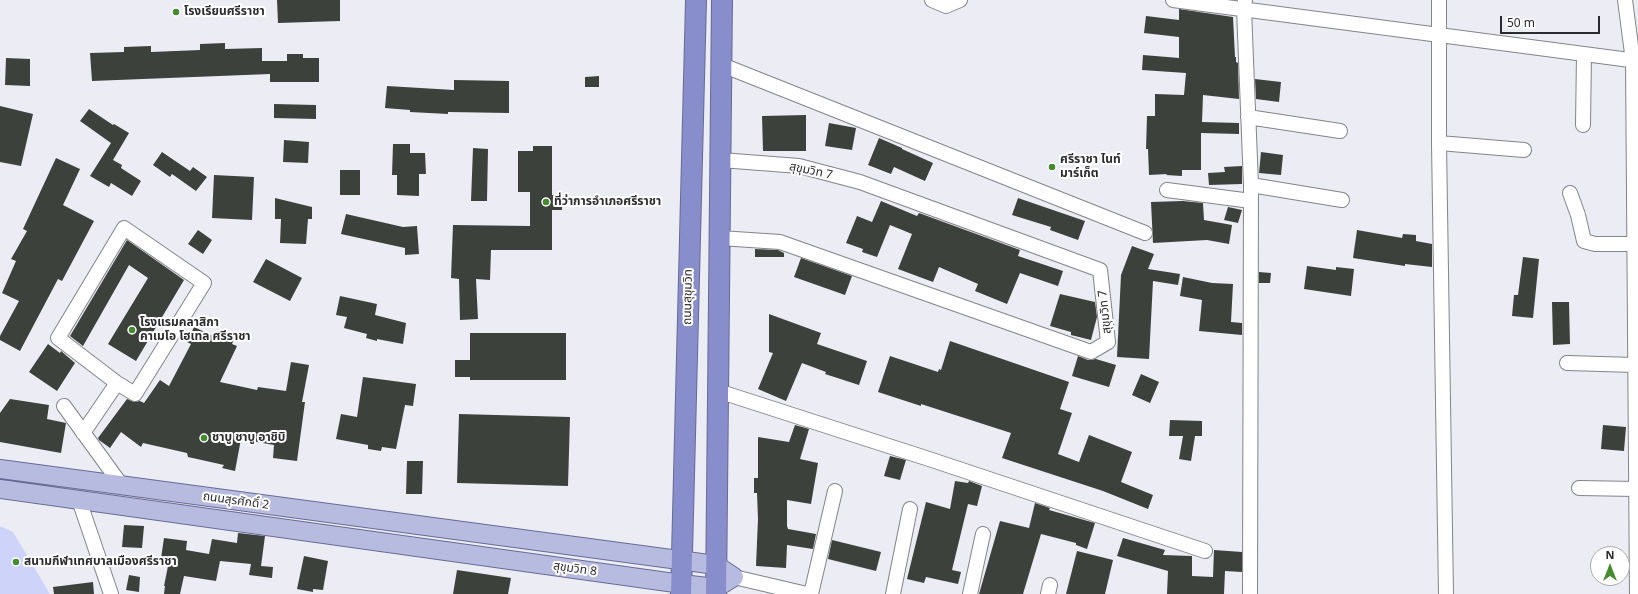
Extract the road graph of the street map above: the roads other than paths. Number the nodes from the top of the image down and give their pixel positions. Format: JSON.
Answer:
{"nodes":[{"id":1,"x":696,"y":0,"type":"edge"},
{"id":2,"x":722,"y":0,"type":"edge"},
{"id":3,"x":932,"y":0,"type":"edge"},
{"id":4,"x":960,"y":0,"type":"edge"},
{"id":5,"x":1173,"y":0,"type":"edge"},
{"id":6,"x":1439,"y":0,"type":"edge"},
{"id":7,"x":1625,"y":0,"type":"edge"},
{"id":8,"x":1245,"y":4,"type":"edge"},
{"id":9,"x":1438,"y":36,"type":"junction"},
{"id":10,"x":1584,"y":54,"type":"junction"},
{"id":11,"x":1636,"y":61,"type":"edge"},
{"id":12,"x":722,"y":65,"type":"junction"},
{"id":13,"x":1248,"y":117,"type":"junction"},
{"id":14,"x":1583,"y":125,"type":"dead end"},
{"id":15,"x":1340,"y":131,"type":"dead end"},
{"id":16,"x":1439,"y":143,"type":"junction"},
{"id":17,"x":1524,"y":150,"type":"dead end"},
{"id":18,"x":721,"y":160,"type":"junction"},
{"id":19,"x":1251,"y":184,"type":"junction"},
{"id":20,"x":1167,"y":190,"type":"dead end"},
{"id":21,"x":1570,"y":193,"type":"dead end"},
{"id":22,"x":1342,"y":200,"type":"dead end"},
{"id":23,"x":1251,"y":201,"type":"junction"},
{"id":24,"x":1145,"y":233,"type":"dead end"},
{"id":25,"x":720,"y":238,"type":"junction"},
{"id":26,"x":1634,"y":244,"type":"junction"},
{"id":27,"x":1636,"y":269,"type":"edge"},
{"id":28,"x":1567,"y":363,"type":"dead end"},
{"id":29,"x":1635,"y":365,"type":"junction"},
{"id":30,"x":117,"y":383,"type":"junction"},
{"id":31,"x":718,"y":391,"type":"junction"},
{"id":32,"x":64,"y":406,"type":"dead end"},
{"id":33,"x":83,"y":433,"type":"junction"},
{"id":34,"x":1637,"y":454,"type":"edge"},
{"id":35,"x":0,"y":469,"type":"edge"},
{"id":36,"x":83,"y":480,"type":"junction"},
{"id":37,"x":122,"y":486,"type":"junction"},
{"id":38,"x":1579,"y":488,"type":"dead end"},
{"id":39,"x":0,"y":489,"type":"edge"},
{"id":40,"x":1636,"y":489,"type":"junction"},
{"id":41,"x":835,"y":491,"type":"dead end"},
{"id":42,"x":79,"y":500,"type":"junction"},
{"id":43,"x":292,"y":509,"type":"junction"},
{"id":44,"x":910,"y":509,"type":"dead end"},
{"id":45,"x":289,"y":529,"type":"junction"},
{"id":46,"x":472,"y":533,"type":"junction"},
{"id":47,"x":983,"y":534,"type":"dead end"},
{"id":48,"x":1205,"y":551,"type":"dead end"},
{"id":49,"x":469,"y":554,"type":"junction"},
{"id":50,"x":682,"y":562,"type":"junction"},
{"id":51,"x":716,"y":565,"type":"junction"},
{"id":52,"x":734,"y":577,"type":"junction"},
{"id":53,"x":682,"y":589,"type":"edge"},
{"id":54,"x":716,"y":591,"type":"edge"},
{"id":55,"x":111,"y":594,"type":"edge"},
{"id":56,"x":807,"y":594,"type":"edge"},
{"id":57,"x":811,"y":594,"type":"edge"},
{"id":58,"x":893,"y":594,"type":"edge"},
{"id":59,"x":970,"y":594,"type":"edge"},
{"id":60,"x":1250,"y":594,"type":"edge"},
{"id":61,"x":1446,"y":594,"type":"edge"},
{"id":62,"x":1636,"y":594,"type":"edge"}],
"edges":[{"from":1,"to":50,"type":"highway","name":"ถนนสุขุมวิท"},
{"from":2,"to":12,"type":"highway"},
{"from":3,"to":4,"type":"street"},
{"from":5,"to":8,"type":"street"},
{"from":6,"to":9,"type":"street"},
{"from":7,"to":11,"type":"street"},
{"from":8,"to":9,"type":"street"},
{"from":8,"to":13,"type":"street"},
{"from":9,"to":10,"type":"street"},
{"from":9,"to":16,"type":"street"},
{"from":10,"to":11,"type":"street"},
{"from":10,"to":14,"type":"street"},
{"from":11,"to":26,"type":"street"},
{"from":12,"to":18,"type":"highway"},
{"from":12,"to":24,"type":"street"},
{"from":13,"to":15,"type":"street"},
{"from":13,"to":19,"type":"street"},
{"from":16,"to":17,"type":"street"},
{"from":16,"to":61,"type":"street"},
{"from":18,"to":25,"type":"highway"},
{"from":18,"to":25,"type":"street","name":"สุขุมวิท 7"},
{"from":19,"to":22,"type":"street"},
{"from":19,"to":23,"type":"street"},
{"from":20,"to":23,"type":"street"},
{"from":21,"to":26,"type":"street"},
{"from":23,"to":60,"type":"street"},
{"from":25,"to":31,"type":"highway"},
{"from":26,"to":27,"type":"street"},
{"from":27,"to":29,"type":"street"},
{"from":28,"to":29,"type":"street"},
{"from":29,"to":34,"type":"street"},
{"from":30,"to":30,"type":"street"},
{"from":30,"to":33,"type":"street"},
{"from":31,"to":48,"type":"street"},
{"from":31,"to":51,"type":"highway"},
{"from":32,"to":33,"type":"street"},
{"from":33,"to":37,"type":"street"},
{"from":34,"to":40,"type":"street"},
{"from":35,"to":36,"type":"main road","name":"ถนนสุรศักดิ์ 2"},
{"from":36,"to":37,"type":"main road","name":"ถนนสุรศักดิ์ 2"},
{"from":36,"to":42,"type":"main road"},
{"from":37,"to":43,"type":"main road","name":"ถนนสุรศักดิ์ 2"},
{"from":38,"to":40,"type":"street"},
{"from":39,"to":42,"type":"main road","name":"ถนนสุรศักดิ์ 2"},
{"from":40,"to":62,"type":"street"},
{"from":41,"to":57,"type":"street"},
{"from":42,"to":45,"type":"main road","name":"ถนนสุรศักดิ์ 2"},
{"from":42,"to":55,"type":"street"},
{"from":43,"to":45,"type":"main road"},
{"from":43,"to":46,"type":"main road","name":"ถนนสุรศักดิ์ 2"},
{"from":44,"to":58,"type":"street"},
{"from":45,"to":49,"type":"main road","name":"ถนนสุรศักดิ์ 2"},
{"from":46,"to":49,"type":"main road"},
{"from":46,"to":50,"type":"main road","name":"สุขุมวิท 8"},
{"from":47,"to":59,"type":"street"},
{"from":49,"to":53,"type":"main road","name":"สุขุมวิท 8"},
{"from":50,"to":51,"type":"main road","name":"สุขุมวิท 8"},
{"from":50,"to":53,"type":"highway","name":"ถนนสุขุมวิท"},
{"from":51,"to":52,"type":"main road"},
{"from":51,"to":54,"type":"highway"},
{"from":52,"to":54,"type":"main road"},
{"from":52,"to":56,"type":"street"},
{"from":53,"to":54,"type":"main road","name":"สุขุมวิท 8"}]}
